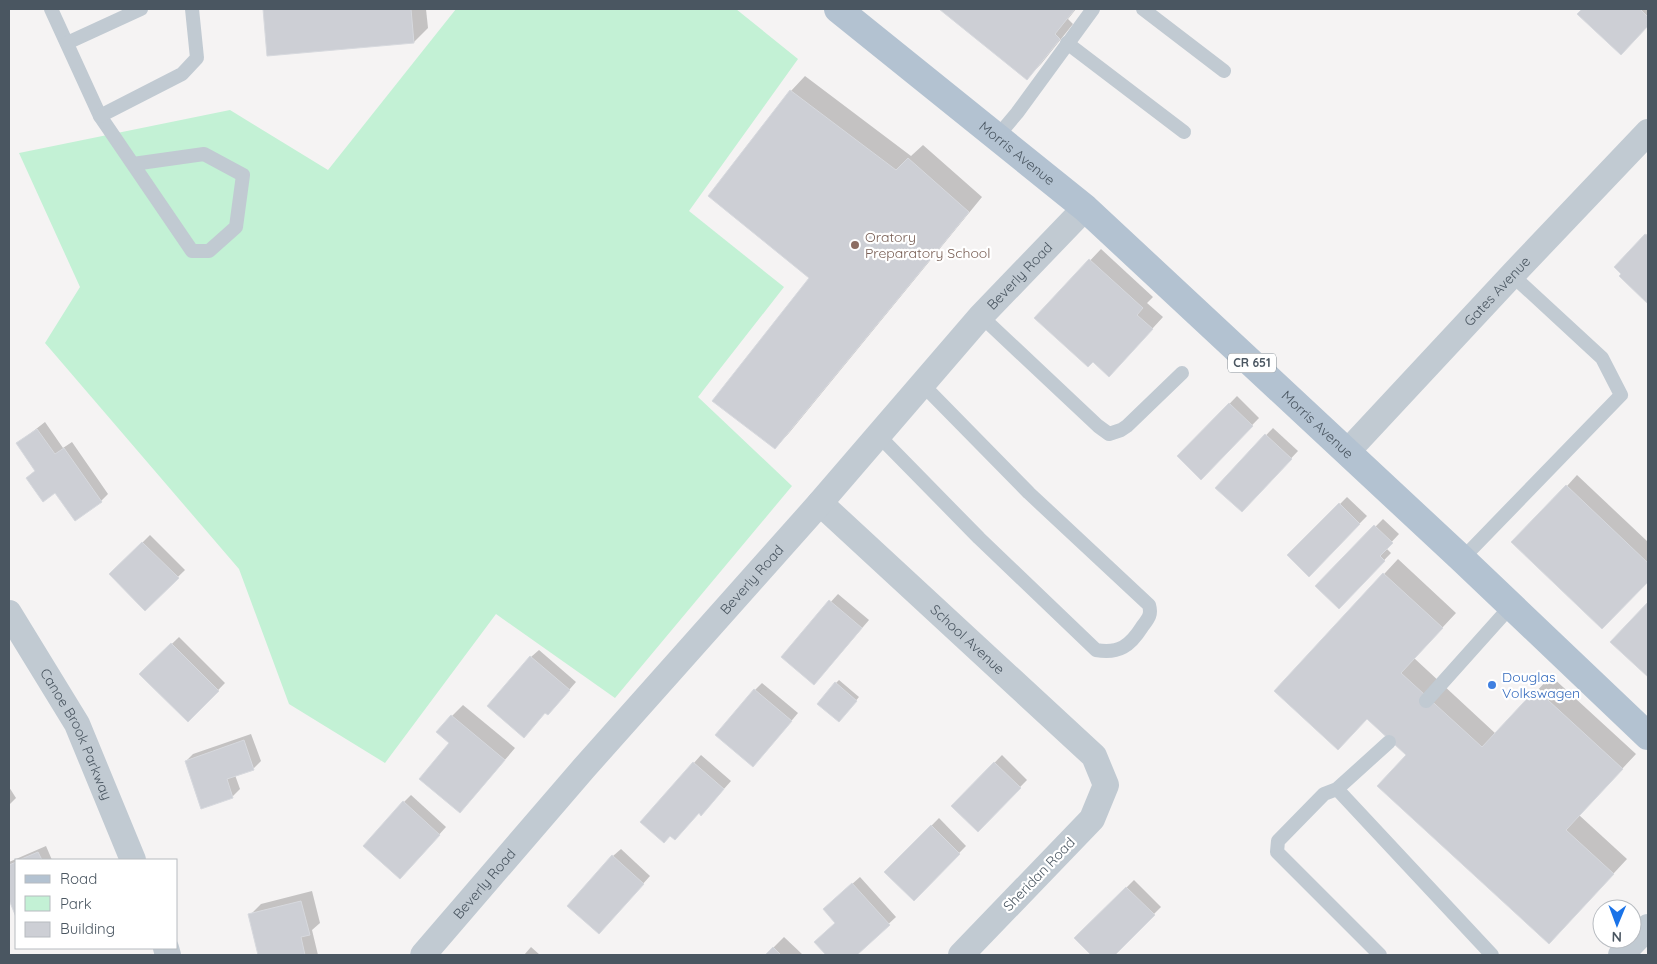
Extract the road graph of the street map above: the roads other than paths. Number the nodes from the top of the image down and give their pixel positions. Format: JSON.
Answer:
{"nodes":[{"id":1,"x":51,"y":9,"type":"edge"},
{"id":2,"x":141,"y":9,"type":"edge"},
{"id":3,"x":192,"y":9,"type":"edge"},
{"id":4,"x":838,"y":9,"type":"edge"},
{"id":5,"x":1093,"y":9,"type":"edge"},
{"id":6,"x":1143,"y":9,"type":"edge"},
{"id":7,"x":67,"y":43,"type":"junction"},
{"id":8,"x":1067,"y":43,"type":"junction"},
{"id":9,"x":1224,"y":71,"type":"dead end"},
{"id":10,"x":100,"y":116,"type":"junction"},
{"id":11,"x":1184,"y":132,"type":"dead end"},
{"id":12,"x":1648,"y":132,"type":"edge"},
{"id":13,"x":996,"y":138,"type":"junction"},
{"id":14,"x":133,"y":164,"type":"junction"},
{"id":15,"x":1085,"y":208,"type":"junction"},
{"id":16,"x":1512,"y":275,"type":"junction"},
{"id":17,"x":981,"y":316,"type":"junction"},
{"id":18,"x":1182,"y":373,"type":"dead end"},
{"id":19,"x":922,"y":384,"type":"junction"},
{"id":20,"x":878,"y":436,"type":"junction"},
{"id":21,"x":1347,"y":452,"type":"junction"},
{"id":22,"x":820,"y":503,"type":"junction"},
{"id":23,"x":1462,"y":559,"type":"junction"},
{"id":24,"x":1511,"y":606,"type":"junction"},
{"id":25,"x":9,"y":613,"type":"edge"},
{"id":26,"x":1426,"y":701,"type":"dead end"},
{"id":27,"x":1648,"y":736,"type":"edge"},
{"id":28,"x":1390,"y":742,"type":"dead end"},
{"id":29,"x":1106,"y":785,"type":"joint"},
{"id":30,"x":1337,"y":789,"type":"junction"},
{"id":31,"x":133,"y":859,"type":"edge"},
{"id":32,"x":1648,"y":927,"type":"edge"},
{"id":33,"x":423,"y":955,"type":"edge"},
{"id":34,"x":961,"y":955,"type":"edge"},
{"id":35,"x":1380,"y":955,"type":"edge"},
{"id":36,"x":1492,"y":955,"type":"edge"},
{"id":37,"x":1621,"y":955,"type":"edge"}],
"edges":[{"from":1,"to":7,"type":"lane"},
{"from":2,"to":7,"type":"lane"},
{"from":3,"to":10,"type":"lane"},
{"from":4,"to":13,"type":"main road","name":"Morris Avenue","number":"CR 651"},
{"from":5,"to":8,"type":"lane"},
{"from":6,"to":9,"type":"lane"},
{"from":7,"to":10,"type":"lane"},
{"from":8,"to":11,"type":"lane"},
{"from":8,"to":13,"type":"lane"},
{"from":10,"to":14,"type":"lane"},
{"from":12,"to":16,"type":"street","name":"Gates Avenue"},
{"from":13,"to":15,"type":"main road","name":"Morris Avenue","number":"CR 651"},
{"from":14,"to":14,"type":"lane"},
{"from":15,"to":17,"type":"street","name":"Beverly Road"},
{"from":15,"to":21,"type":"main road","name":"Morris Avenue","number":"CR 651"},
{"from":16,"to":21,"type":"street","name":"Gates Avenue"},
{"from":16,"to":23,"type":"lane"},
{"from":17,"to":18,"type":"lane"},
{"from":17,"to":19,"type":"street","name":"Beverly Road"},
{"from":19,"to":20,"type":"street","name":"Beverly Road"},
{"from":19,"to":20,"type":"lane"},
{"from":20,"to":22,"type":"street","name":"Beverly Road"},
{"from":21,"to":23,"type":"main road","name":"Morris Avenue","number":"CR 651"},
{"from":22,"to":29,"type":"street","name":"School Avenue"},
{"from":22,"to":33,"type":"street","name":"Beverly Road"},
{"from":23,"to":24,"type":"main road","name":"Morris Avenue","number":"CR 651"},
{"from":24,"to":26,"type":"lane"},
{"from":24,"to":27,"type":"main road","name":"Morris Avenue","number":"CR 651"},
{"from":25,"to":31,"type":"street","name":"Canoe Brook Parkway"},
{"from":28,"to":30,"type":"lane"},
{"from":29,"to":34,"type":"street","name":"Sheridan Road"},
{"from":30,"to":35,"type":"lane"},
{"from":30,"to":36,"type":"lane"},
{"from":32,"to":37,"type":"street"}]}
